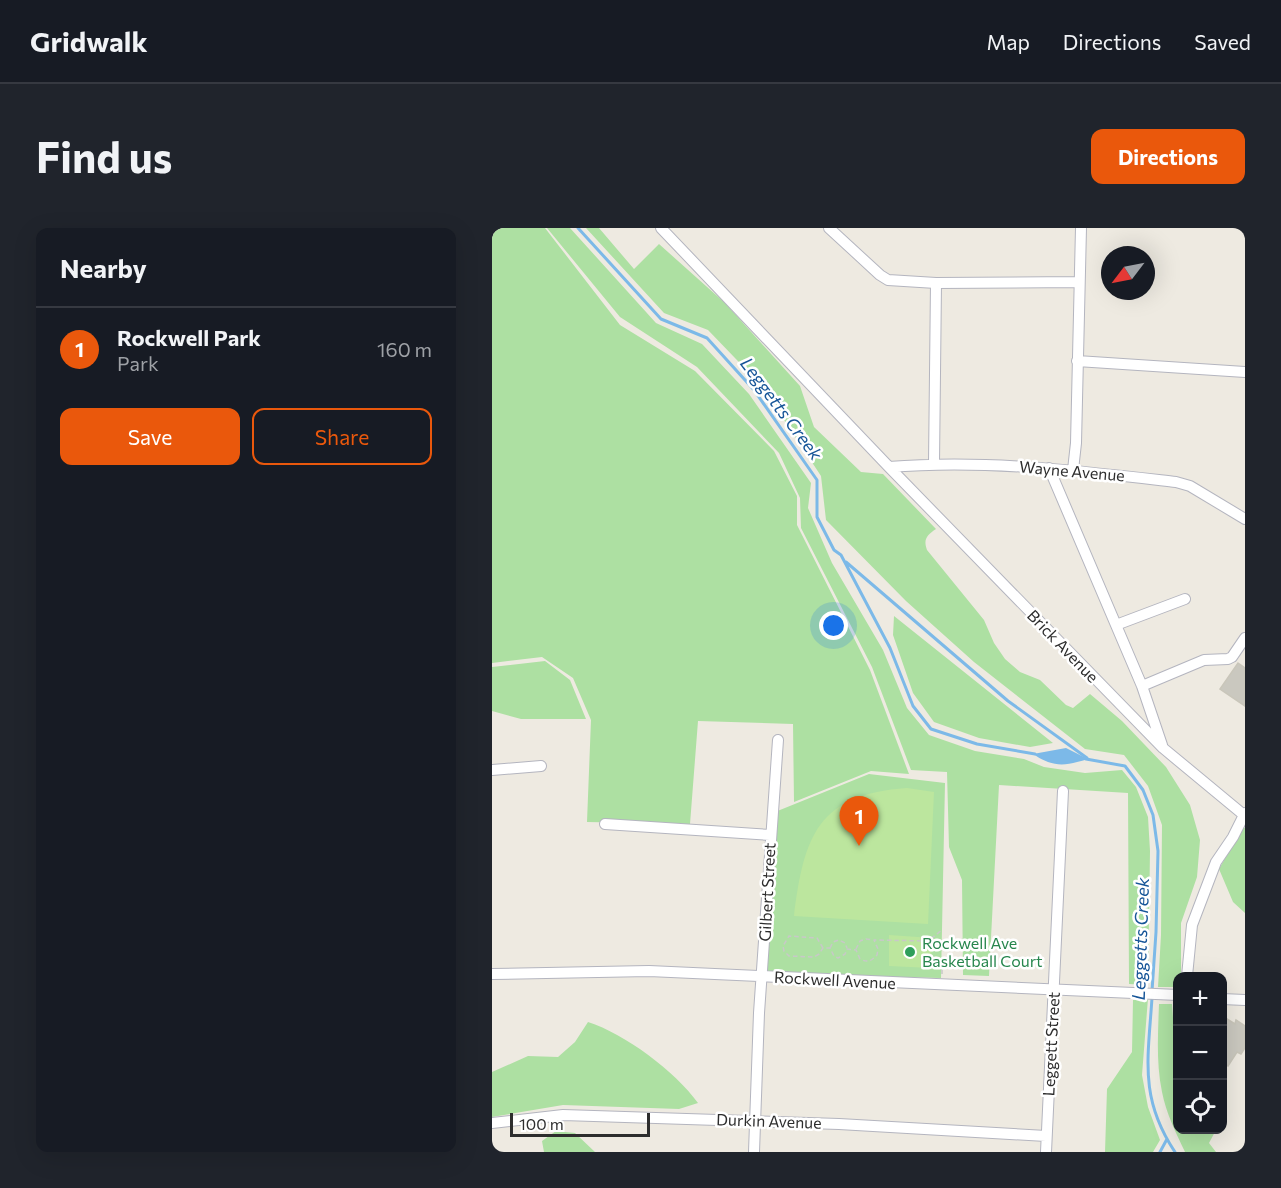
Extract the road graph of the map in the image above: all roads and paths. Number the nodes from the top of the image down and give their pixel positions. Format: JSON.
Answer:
{"nodes":[{"id":1,"x":829,"y":228,"type":"edge"},
{"id":2,"x":1081,"y":228,"type":"edge"},
{"id":3,"x":664,"y":229,"type":"edge"},
{"id":4,"x":1078,"y":282,"type":"junction"},
{"id":5,"x":936,"y":283,"type":"junction"},
{"id":6,"x":1077,"y":361,"type":"junction"},
{"id":7,"x":1245,"y":372,"type":"edge"},
{"id":8,"x":934,"y":464,"type":"junction"},
{"id":9,"x":889,"y":467,"type":"junction"},
{"id":10,"x":1049,"y":468,"type":"junction"},
{"id":11,"x":1073,"y":470,"type":"junction"},
{"id":12,"x":1245,"y":519,"type":"edge"},
{"id":13,"x":1185,"y":599,"type":"dead end"},
{"id":14,"x":1116,"y":626,"type":"junction"},
{"id":15,"x":1245,"y":638,"type":"edge"},
{"id":16,"x":1142,"y":686,"type":"junction"},
{"id":17,"x":778,"y":740,"type":"dead end"},
{"id":18,"x":1163,"y":748,"type":"junction"},
{"id":19,"x":541,"y":766,"type":"dead end"},
{"id":20,"x":492,"y":770,"type":"edge"},
{"id":21,"x":1063,"y":791,"type":"dead end"},
{"id":22,"x":1244,"y":815,"type":"edge"},
{"id":23,"x":605,"y":824,"type":"dead end"},
{"id":24,"x":770,"y":835,"type":"junction"},
{"id":25,"x":942,"y":930,"type":"dead end"},
{"id":26,"x":874,"y":940,"type":"junction"},
{"id":27,"x":823,"y":948,"type":"junction"},
{"id":28,"x":830,"y":948,"type":"junction"},
{"id":29,"x":847,"y":949,"type":"junction"},
{"id":30,"x":856,"y":950,"type":"junction"},
{"id":31,"x":1187,"y":972,"type":"edge"},
{"id":32,"x":492,"y":974,"type":"edge"},
{"id":33,"x":763,"y":976,"type":"junction"},
{"id":34,"x":1055,"y":989,"type":"junction"},
{"id":35,"x":1173,"y":995,"type":"edge"},
{"id":36,"x":1227,"y":999,"type":"edge"},
{"id":37,"x":1245,"y":1000,"type":"edge"},
{"id":38,"x":756,"y":1121,"type":"junction"},
{"id":39,"x":492,"y":1123,"type":"edge"},
{"id":40,"x":1046,"y":1136,"type":"junction"},
{"id":41,"x":754,"y":1152,"type":"edge"},
{"id":42,"x":1046,"y":1152,"type":"edge"}],
"edges":[{"from":1,"to":5,"type":"street"},
{"from":2,"to":4,"type":"street"},
{"from":3,"to":9,"type":"street","name":"Brick Avenue"},
{"from":4,"to":5,"type":"street"},
{"from":4,"to":6,"type":"street"},
{"from":5,"to":8,"type":"street"},
{"from":6,"to":7,"type":"street"},
{"from":6,"to":11,"type":"street"},
{"from":8,"to":9,"type":"street","name":"Wayne Avenue"},
{"from":8,"to":10,"type":"street","name":"Wayne Avenue"},
{"from":9,"to":18,"type":"street","name":"Brick Avenue"},
{"from":10,"to":11,"type":"street","name":"Wayne Avenue"},
{"from":10,"to":14,"type":"street"},
{"from":11,"to":12,"type":"street","name":"Wayne Avenue"},
{"from":13,"to":14,"type":"street"},
{"from":14,"to":16,"type":"street"},
{"from":15,"to":16,"type":"street"},
{"from":16,"to":18,"type":"street"},
{"from":17,"to":24,"type":"street","name":"Gilbert Street"},
{"from":18,"to":22,"type":"street","name":"Brick Avenue"},
{"from":19,"to":20,"type":"street"},
{"from":21,"to":34,"type":"street","name":"Leggett Street"},
{"from":22,"to":31,"type":"street"},
{"from":23,"to":24,"type":"street"},
{"from":24,"to":33,"type":"street","name":"Gilbert Street"},
{"from":25,"to":26,"type":"path"},
{"from":26,"to":30,"type":"path"},
{"from":26,"to":30,"type":"path"},
{"from":27,"to":27,"type":"path"},
{"from":27,"to":28,"type":"path"},
{"from":28,"to":29,"type":"path"},
{"from":28,"to":29,"type":"path"},
{"from":29,"to":30,"type":"path"},
{"from":32,"to":33,"type":"street","name":"Rockwell Avenue"},
{"from":33,"to":34,"type":"street","name":"Rockwell Avenue"},
{"from":33,"to":38,"type":"street","name":"Gilbert Street"},
{"from":34,"to":35,"type":"street","name":"Rockwell Avenue"},
{"from":34,"to":40,"type":"street","name":"Leggett Street"},
{"from":36,"to":37,"type":"street"},
{"from":38,"to":39,"type":"street","name":"Durkin Avenue"},
{"from":38,"to":40,"type":"street","name":"Durkin Avenue"},
{"from":38,"to":41,"type":"street","name":"Gilbert Street"},
{"from":40,"to":42,"type":"street","name":"Leggett Street"}]}
